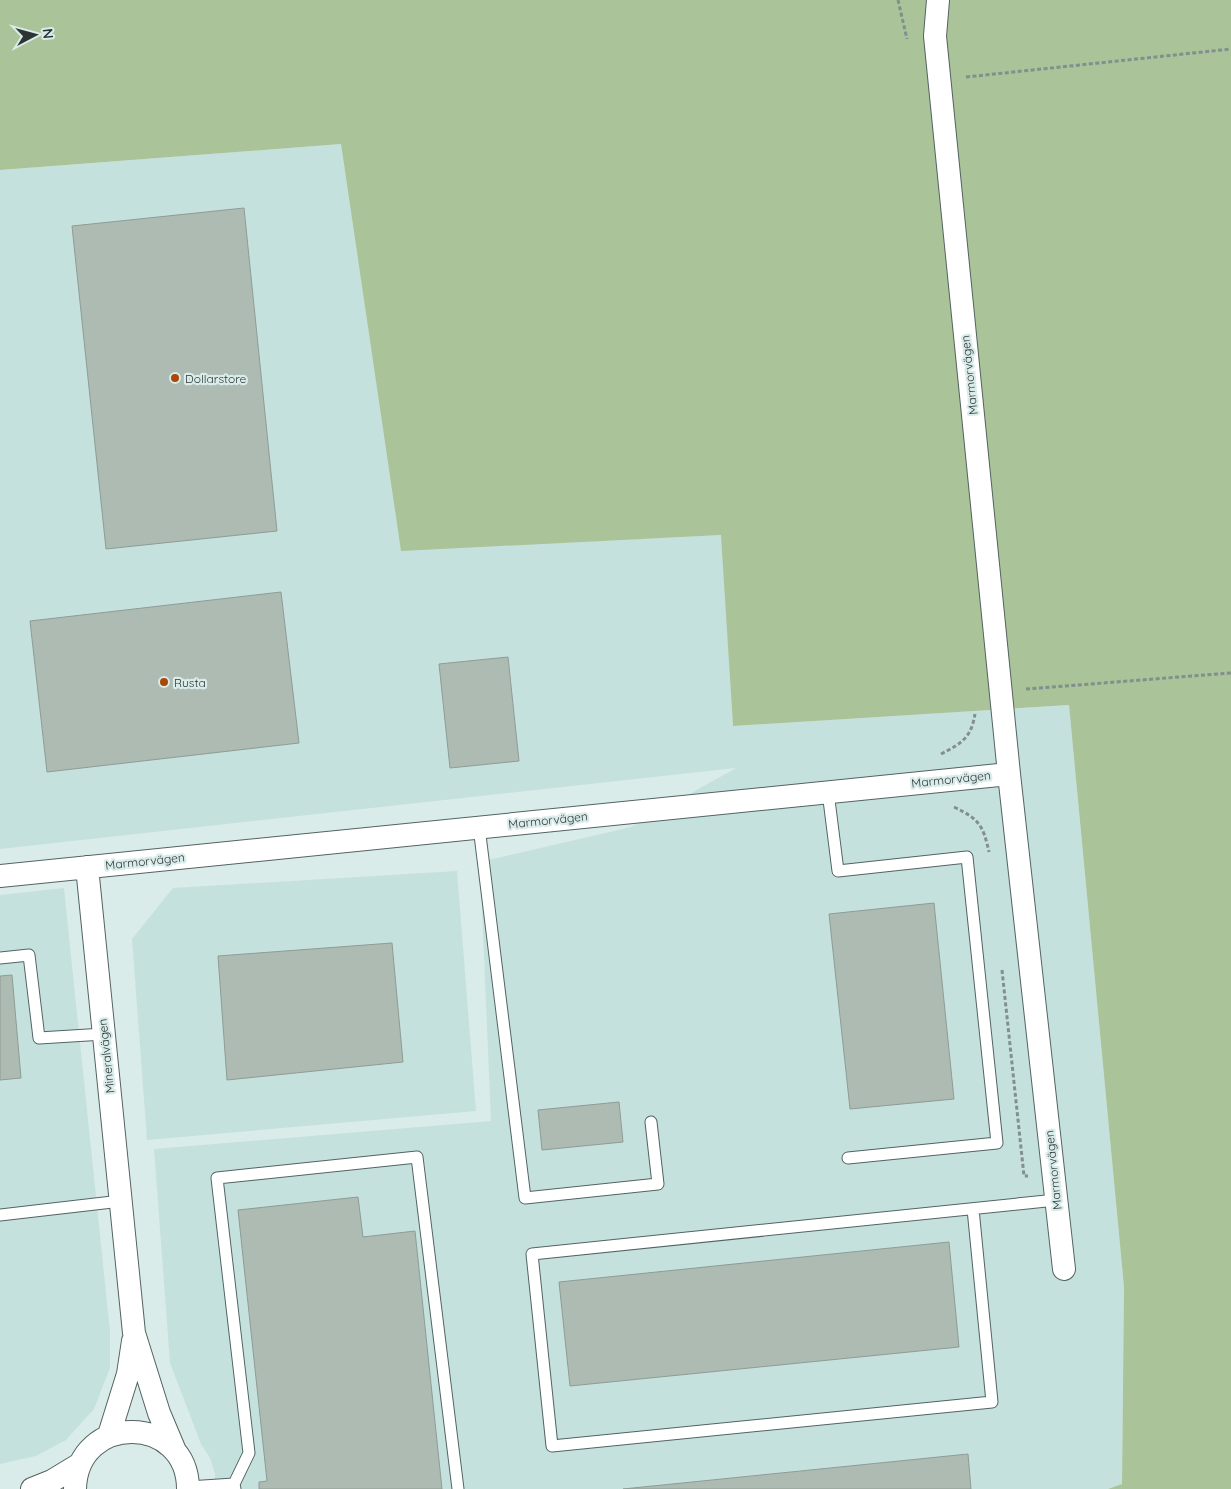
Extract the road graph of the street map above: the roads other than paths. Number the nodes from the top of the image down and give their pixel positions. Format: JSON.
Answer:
{"nodes":[{"id":1,"x":921,"y":0,"type":"edge"},
{"id":2,"x":938,"y":0,"type":"edge"},
{"id":3,"x":935,"y":36,"type":"junction"},
{"id":4,"x":1009,"y":774,"type":"junction"},
{"id":5,"x":828,"y":792,"type":"junction"},
{"id":6,"x":479,"y":827,"type":"junction"},
{"id":7,"x":87,"y":867,"type":"junction"},
{"id":8,"x":0,"y":876,"type":"edge"},
{"id":9,"x":0,"y":958,"type":"edge"},
{"id":10,"x":104,"y":1034,"type":"junction"},
{"id":11,"x":651,"y":1122,"type":"dead end"},
{"id":12,"x":848,"y":1158,"type":"dead end"},
{"id":13,"x":1056,"y":1200,"type":"junction"},
{"id":14,"x":121,"y":1201,"type":"junction"},
{"id":15,"x":973,"y":1208,"type":"junction"},
{"id":16,"x":0,"y":1215,"type":"edge"},
{"id":17,"x":1064,"y":1269,"type":"dead end"},
{"id":18,"x":134,"y":1333,"type":"junction"},
{"id":19,"x":109,"y":1435,"type":"junction"},
{"id":20,"x":175,"y":1451,"type":"junction"},
{"id":21,"x":80,"y":1464,"type":"junction"},
{"id":22,"x":234,"y":1487,"type":"edge"},
{"id":23,"x":188,"y":1488,"type":"edge"},
{"id":24,"x":32,"y":1489,"type":"edge"},
{"id":25,"x":75,"y":1489,"type":"edge"},
{"id":26,"x":458,"y":1489,"type":"edge"}],
"edges":[{"from":1,"to":3,"type":"street","name":"Marmorvägen"},
{"from":2,"to":3,"type":"street","name":"Marmorvägen"},
{"from":3,"to":4,"type":"street","name":"Marmorvägen"},
{"from":4,"to":5,"type":"street","name":"Marmorvägen"},
{"from":4,"to":13,"type":"street","name":"Marmorvägen"},
{"from":5,"to":6,"type":"street","name":"Marmorvägen"},
{"from":5,"to":12,"type":"lane"},
{"from":6,"to":7,"type":"street","name":"Marmorvägen"},
{"from":6,"to":11,"type":"lane"},
{"from":7,"to":8,"type":"street"},
{"from":7,"to":10,"type":"street","name":"Mineralvägen"},
{"from":9,"to":10,"type":"lane"},
{"from":10,"to":14,"type":"street","name":"Mineralvägen"},
{"from":13,"to":15,"type":"lane"},
{"from":13,"to":17,"type":"street","name":"Marmorvägen"},
{"from":14,"to":16,"type":"lane"},
{"from":14,"to":18,"type":"street","name":"Mineralvägen"},
{"from":15,"to":15,"type":"lane"},
{"from":18,"to":19,"type":"street","name":"Mineralvägen"},
{"from":18,"to":20,"type":"street","name":"Mineralvägen"},
{"from":19,"to":20,"type":"street"},
{"from":19,"to":21,"type":"street"},
{"from":20,"to":23,"type":"street","name":"Mineralvägen"},
{"from":21,"to":24,"type":"street"},
{"from":21,"to":25,"type":"street"},
{"from":22,"to":23,"type":"lane"},
{"from":22,"to":26,"type":"lane"}]}
